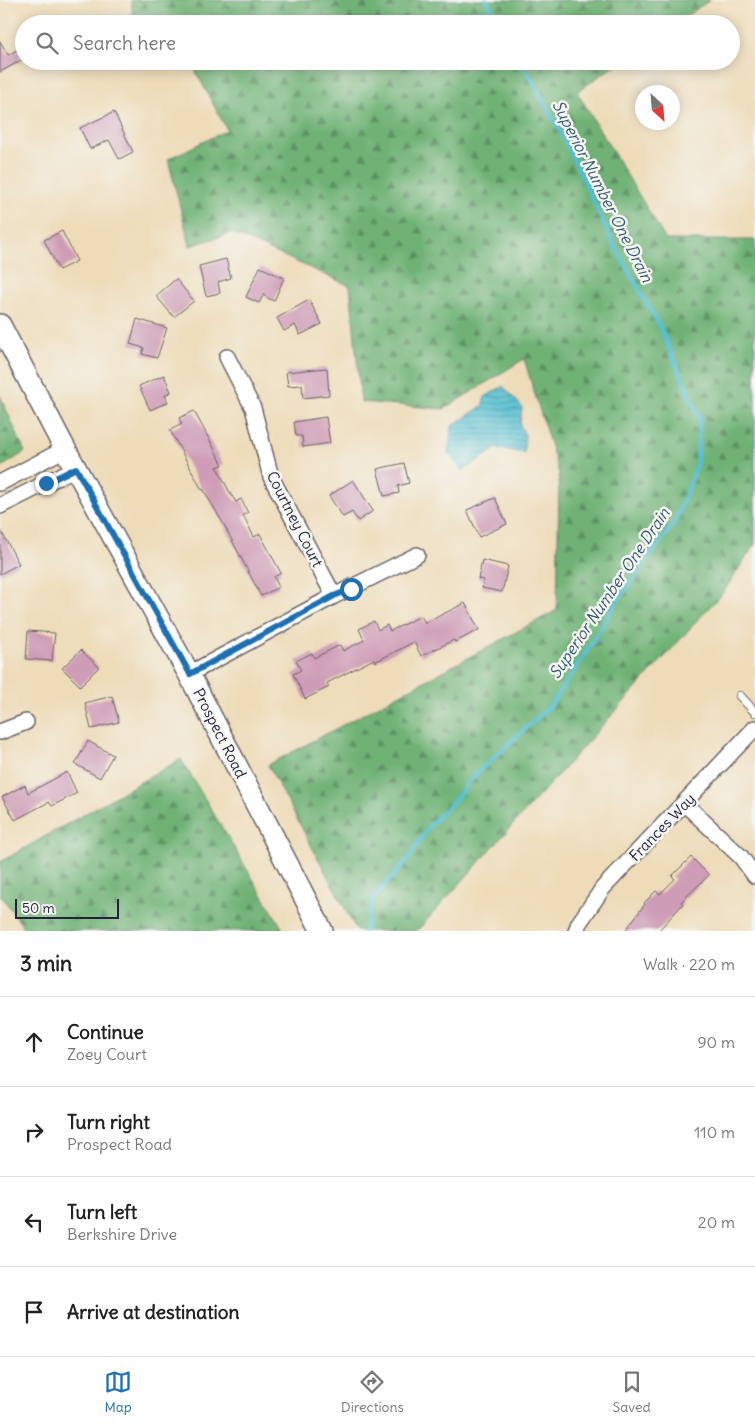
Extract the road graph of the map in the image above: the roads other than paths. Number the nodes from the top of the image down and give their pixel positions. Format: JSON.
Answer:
{"nodes":[{"id":1,"x":0,"y":325,"type":"edge"},
{"id":2,"x":227,"y":357,"type":"dead end"},
{"id":3,"x":65,"y":449,"type":"junction"},
{"id":4,"x":76,"y":468,"type":"junction"},
{"id":5,"x":0,"y":483,"type":"edge"},
{"id":6,"x":0,"y":506,"type":"edge"},
{"id":7,"x":417,"y":555,"type":"dead end"},
{"id":8,"x":334,"y":596,"type":"junction"},
{"id":9,"x":190,"y":674,"type":"junction"},
{"id":10,"x":740,"y":696,"type":"dead end"},
{"id":11,"x":755,"y":712,"type":"edge"},
{"id":12,"x":26,"y":722,"type":"dead end"},
{"id":13,"x":755,"y":728,"type":"edge"},
{"id":14,"x":0,"y":732,"type":"edge"},
{"id":15,"x":685,"y":804,"type":"junction"},
{"id":16,"x":755,"y":876,"type":"edge"},
{"id":17,"x":322,"y":931,"type":"edge"},
{"id":18,"x":576,"y":931,"type":"edge"}],
"edges":[{"from":1,"to":3,"type":"main road","name":"Prospect Road"},
{"from":2,"to":8,"type":"street","name":"Courtney Court"},
{"from":3,"to":4,"type":"main road","name":"Prospect Road"},
{"from":3,"to":5,"type":"street"},
{"from":4,"to":6,"type":"street"},
{"from":4,"to":9,"type":"main road","name":"Prospect Road"},
{"from":7,"to":8,"type":"street"},
{"from":8,"to":9,"type":"street"},
{"from":9,"to":17,"type":"main road","name":"Prospect Road"},
{"from":10,"to":11,"type":"lane"},
{"from":12,"to":14,"type":"street"},
{"from":13,"to":15,"type":"street","name":"Frances Way"},
{"from":15,"to":16,"type":"street"},
{"from":15,"to":18,"type":"street","name":"Frances Way"}]}
